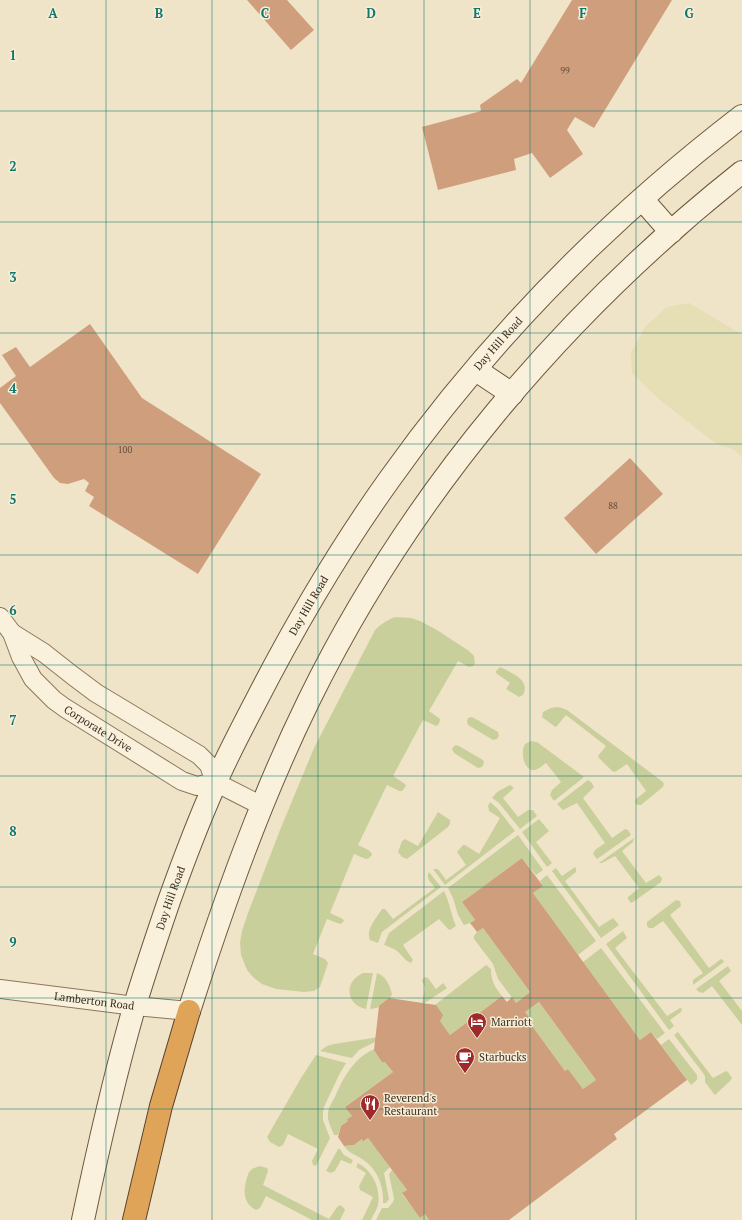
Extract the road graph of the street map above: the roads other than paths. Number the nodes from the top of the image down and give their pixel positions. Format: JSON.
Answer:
{"nodes":[{"id":1,"x":742,"y":116,"type":"edge"},
{"id":2,"x":742,"y":172,"type":"edge"},
{"id":3,"x":642,"y":199,"type":"junction"},
{"id":4,"x":671,"y":232,"type":"junction"},
{"id":5,"x":476,"y":370,"type":"junction"},
{"id":6,"x":512,"y":394,"type":"junction"},
{"id":7,"x":0,"y":617,"type":"edge"},
{"id":8,"x":12,"y":633,"type":"junction"},
{"id":9,"x":215,"y":782,"type":"junction"},
{"id":10,"x":262,"y":806,"type":"junction"},
{"id":11,"x":0,"y":989,"type":"edge"},
{"id":12,"x":135,"y":1006,"type":"junction"},
{"id":13,"x":189,"y":1011,"type":"junction"},
{"id":14,"x":84,"y":1220,"type":"edge"},
{"id":15,"x":134,"y":1220,"type":"edge"}],
"edges":[{"from":1,"to":3,"type":"main road","name":"Day Hill Road"},
{"from":2,"to":4,"type":"main road"},
{"from":3,"to":4,"type":"main road"},
{"from":3,"to":5,"type":"main road","name":"Day Hill Road"},
{"from":4,"to":6,"type":"main road"},
{"from":5,"to":6,"type":"main road"},
{"from":5,"to":9,"type":"main road","name":"Day Hill Road"},
{"from":6,"to":10,"type":"main road"},
{"from":7,"to":8,"type":"street","name":"Corporate Drive"},
{"from":8,"to":9,"type":"street","name":"Corporate Drive"},
{"from":8,"to":9,"type":"street","name":"Corporate Drive"},
{"from":9,"to":10,"type":"street"},
{"from":9,"to":12,"type":"main road","name":"Day Hill Road"},
{"from":10,"to":13,"type":"main road"},
{"from":11,"to":12,"type":"street","name":"Lamberton Road"},
{"from":12,"to":13,"type":"street","name":"Lamberton Road"},
{"from":12,"to":14,"type":"main road","name":"Day Hill Road"},
{"from":13,"to":15,"type":"highway"}]}
